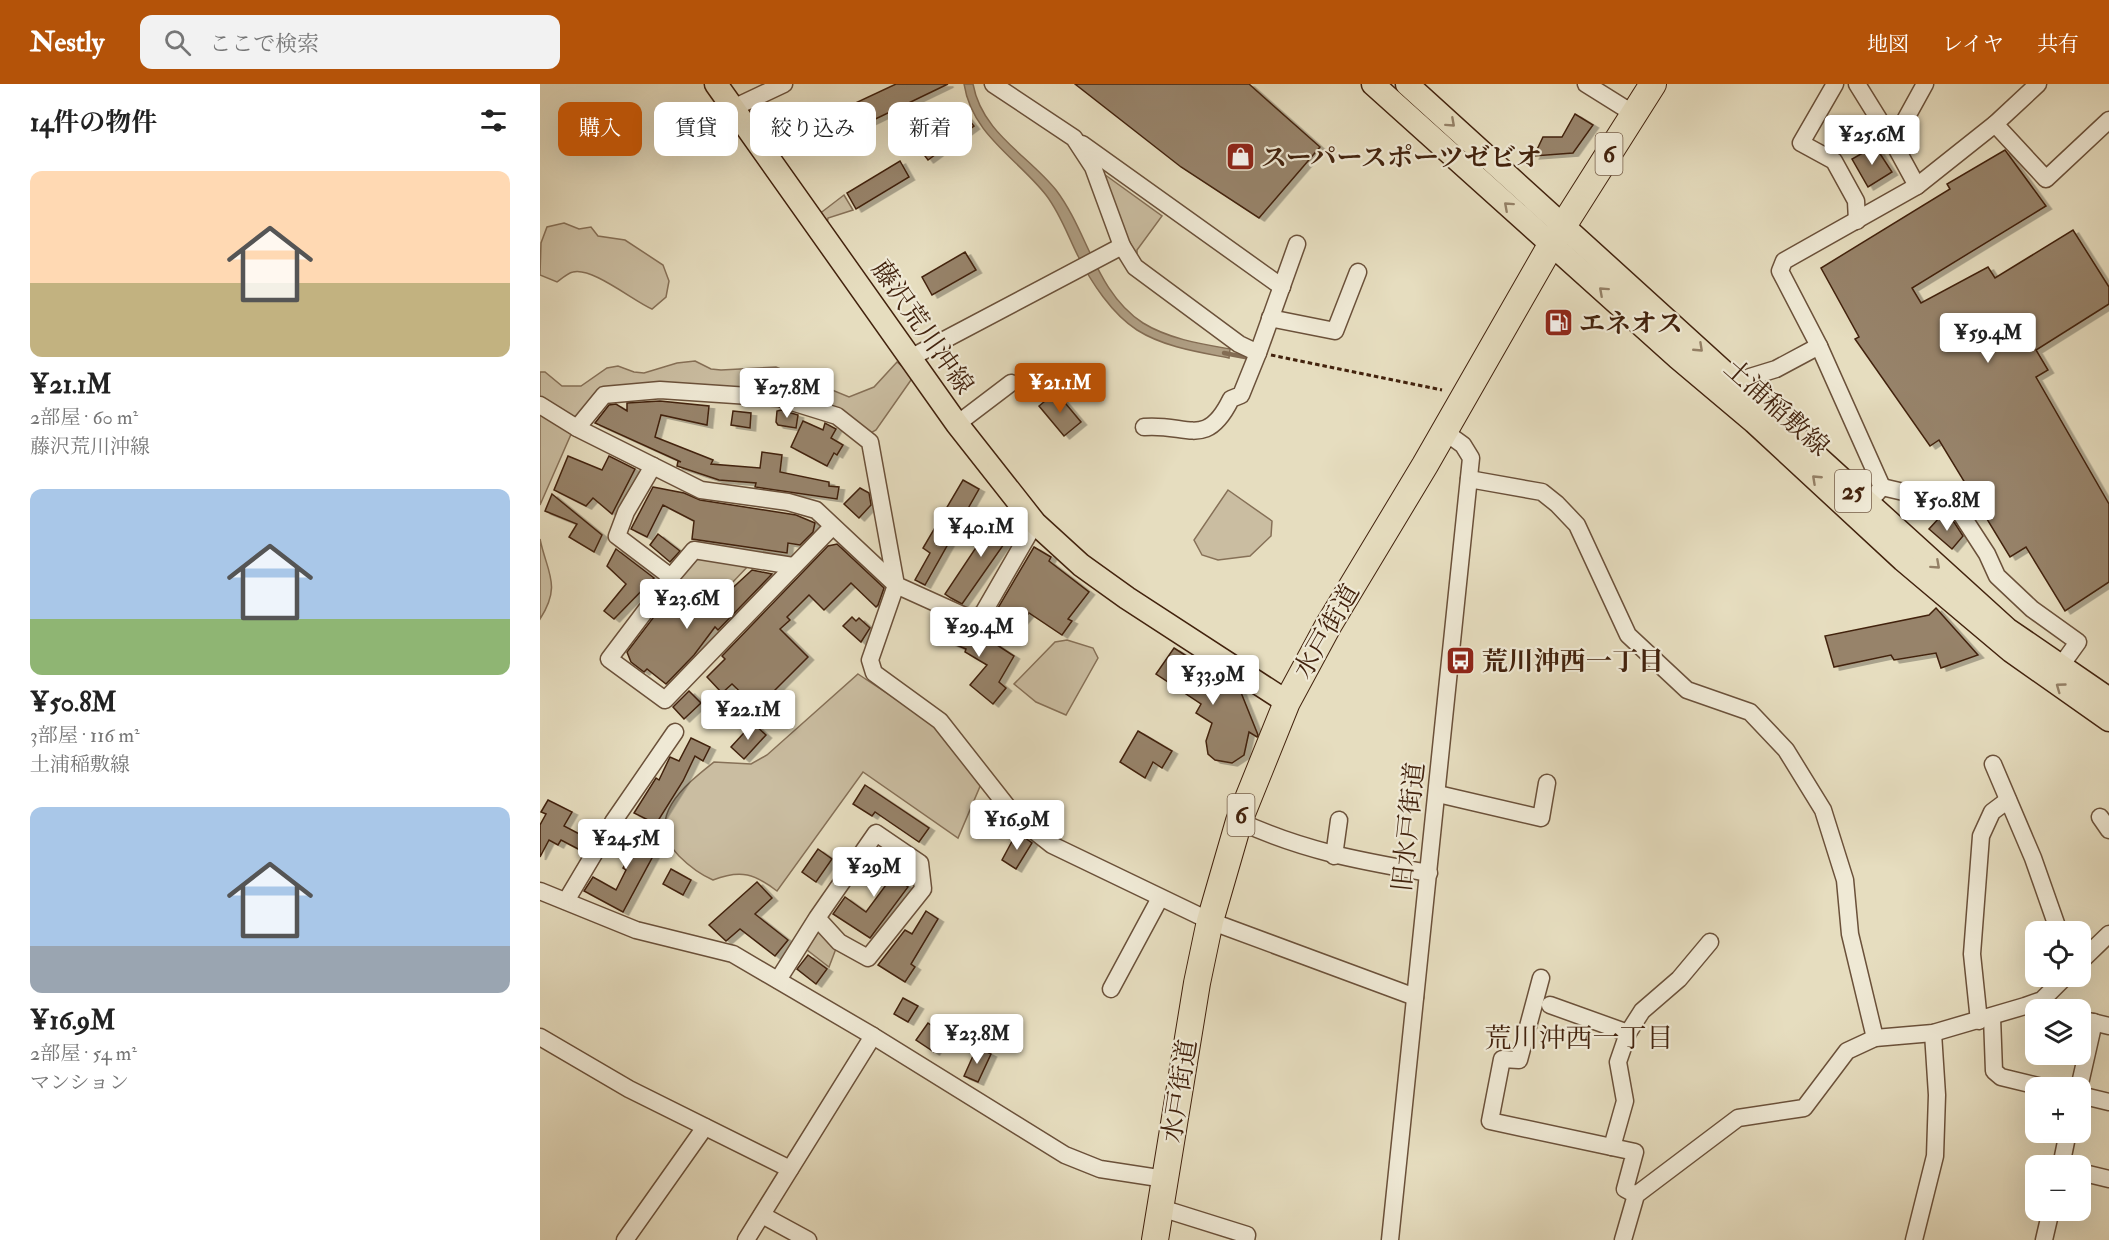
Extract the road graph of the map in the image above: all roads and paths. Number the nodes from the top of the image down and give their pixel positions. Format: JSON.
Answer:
{"nodes":[{"id":1,"x":716,"y":84,"type":"edge"},
{"id":2,"x":784,"y":84,"type":"edge"},
{"id":3,"x":993,"y":84,"type":"edge"},
{"id":4,"x":1373,"y":84,"type":"edge"},
{"id":5,"x":1407,"y":84,"type":"edge"},
{"id":6,"x":1586,"y":84,"type":"edge"},
{"id":7,"x":1653,"y":84,"type":"edge"},
{"id":8,"x":1835,"y":84,"type":"edge"},
{"id":9,"x":1857,"y":84,"type":"edge"},
{"id":10,"x":1925,"y":84,"type":"edge"},
{"id":11,"x":2038,"y":84,"type":"edge"},
{"id":12,"x":729,"y":102,"type":"edge"},
{"id":13,"x":738,"y":106,"type":"edge"},
{"id":14,"x":1634,"y":114,"type":"junction"},
{"id":15,"x":738,"y":115,"type":"edge"},
{"id":16,"x":2109,"y":120,"type":"edge"},
{"id":17,"x":1995,"y":124,"type":"junction"},
{"id":18,"x":1074,"y":138,"type":"junction"},
{"id":19,"x":1893,"y":142,"type":"junction"},
{"id":20,"x":1917,"y":186,"type":"junction"},
{"id":21,"x":1857,"y":221,"type":"junction"},
{"id":22,"x":1558,"y":235,"type":"junction"},
{"id":23,"x":1297,"y":244,"type":"dead end"},
{"id":24,"x":1122,"y":246,"type":"junction"},
{"id":25,"x":1358,"y":272,"type":"dead end"},
{"id":26,"x":1281,"y":287,"type":"junction"},
{"id":27,"x":1270,"y":318,"type":"junction"},
{"id":28,"x":1819,"y":346,"type":"junction"},
{"id":29,"x":1258,"y":353,"type":"junction"},
{"id":30,"x":910,"y":358,"type":"junction"},
{"id":31,"x":1011,"y":383,"type":"dead end"},
{"id":32,"x":1739,"y":386,"type":"junction"},
{"id":33,"x":1442,"y":390,"type":"dead end"},
{"id":34,"x":540,"y":405,"type":"edge"},
{"id":35,"x":957,"y":424,"type":"junction"},
{"id":36,"x":1144,"y":427,"type":"dead end"},
{"id":37,"x":577,"y":428,"type":"junction"},
{"id":38,"x":1445,"y":432,"type":"junction"},
{"id":39,"x":653,"y":466,"type":"junction"},
{"id":40,"x":1469,"y":479,"type":"junction"},
{"id":41,"x":1882,"y":487,"type":"junction"},
{"id":42,"x":1867,"y":503,"type":"junction"},
{"id":43,"x":1035,"y":523,"type":"junction"},
{"id":44,"x":832,"y":527,"type":"junction"},
{"id":45,"x":793,"y":566,"type":"junction"},
{"id":46,"x":670,"y":577,"type":"junction"},
{"id":47,"x":896,"y":585,"type":"junction"},
{"id":48,"x":2060,"y":667,"type":"junction"},
{"id":49,"x":2109,"y":699,"type":"edge"},
{"id":50,"x":1287,"y":702,"type":"junction"},
{"id":51,"x":2109,"y":720,"type":"edge"},
{"id":52,"x":675,"y":732,"type":"dead end"},
{"id":53,"x":1993,"y":764,"type":"dead end"},
{"id":54,"x":1547,"y":783,"type":"dead end"},
{"id":55,"x":1438,"y":794,"type":"junction"},
{"id":56,"x":2008,"y":800,"type":"junction"},
{"id":57,"x":1239,"y":820,"type":"junction"},
{"id":58,"x":1339,"y":820,"type":"dead end"},
{"id":59,"x":1334,"y":856,"type":"junction"},
{"id":60,"x":1429,"y":873,"type":"junction"},
{"id":61,"x":543,"y":898,"type":"edge"},
{"id":62,"x":1160,"y":898,"type":"junction"},
{"id":63,"x":566,"y":901,"type":"junction"},
{"id":64,"x":817,"y":918,"type":"junction"},
{"id":65,"x":1210,"y":921,"type":"junction"},
{"id":66,"x":2056,"y":921,"type":"edge"},
{"id":67,"x":2109,"y":934,"type":"edge"},
{"id":68,"x":1710,"y":942,"type":"dead end"},
{"id":69,"x":2091,"y":951,"type":"edge"},
{"id":70,"x":1541,"y":978,"type":"dead end"},
{"id":71,"x":778,"y":980,"type":"junction"},
{"id":72,"x":2055,"y":987,"type":"edge"},
{"id":73,"x":1111,"y":989,"type":"dead end"},
{"id":74,"x":1415,"y":997,"type":"junction"},
{"id":75,"x":2043,"y":999,"type":"edge"},
{"id":76,"x":1550,"y":1005,"type":"dead end"},
{"id":77,"x":2025,"y":1010,"type":"edge"},
{"id":78,"x":1986,"y":1019,"type":"junction"},
{"id":79,"x":2094,"y":1022,"type":"edge"},
{"id":80,"x":1628,"y":1033,"type":"junction"},
{"id":81,"x":1934,"y":1033,"type":"junction"},
{"id":82,"x":873,"y":1036,"type":"junction"},
{"id":83,"x":540,"y":1037,"type":"edge"},
{"id":84,"x":1875,"y":1038,"type":"junction"},
{"id":85,"x":2082,"y":1077,"type":"edge"},
{"id":86,"x":2025,"y":1083,"type":"edge"},
{"id":87,"x":2091,"y":1098,"type":"edge"},
{"id":88,"x":2109,"y":1102,"type":"edge"},
{"id":89,"x":705,"y":1127,"type":"junction"},
{"id":90,"x":1612,"y":1147,"type":"junction"},
{"id":91,"x":790,"y":1169,"type":"junction"},
{"id":92,"x":2091,"y":1175,"type":"edge"},
{"id":93,"x":1165,"y":1179,"type":"junction"},
{"id":94,"x":2109,"y":1179,"type":"edge"},
{"id":95,"x":1636,"y":1195,"type":"junction"},
{"id":96,"x":1161,"y":1208,"type":"junction"},
{"id":97,"x":762,"y":1215,"type":"junction"},
{"id":98,"x":2048,"y":1221,"type":"edge"},
{"id":99,"x":625,"y":1240,"type":"edge"},
{"id":100,"x":746,"y":1240,"type":"edge"},
{"id":101,"x":808,"y":1240,"type":"edge"},
{"id":102,"x":1155,"y":1240,"type":"edge"},
{"id":103,"x":1246,"y":1240,"type":"edge"},
{"id":104,"x":1390,"y":1240,"type":"edge"},
{"id":105,"x":1623,"y":1240,"type":"edge"},
{"id":106,"x":1914,"y":1240,"type":"edge"},
{"id":107,"x":2044,"y":1240,"type":"edge"}],
"edges":[{"from":1,"to":12,"type":"main road","name":"藤沢荒川沖線"},
{"from":2,"to":13,"type":"street"},
{"from":3,"to":18,"type":"street"},
{"from":22,"to":4,"type":"main road","one_way":true},
{"from":5,"to":22,"type":"main road","one_way":true},
{"from":6,"to":14,"type":"street"},
{"from":7,"to":14,"type":"highway","name":"水戸街道","number":"6"},
{"from":8,"to":21,"type":"street"},
{"from":9,"to":19,"type":"street"},
{"from":10,"to":19,"type":"street"},
{"from":11,"to":17,"type":"street"},
{"from":14,"to":22,"type":"highway","name":"水戸街道","number":"6"},
{"from":15,"to":30,"type":"main road","name":"藤沢荒川沖線"},
{"from":16,"to":17,"type":"street"},
{"from":17,"to":20,"type":"street"},
{"from":18,"to":24,"type":"street"},
{"from":18,"to":26,"type":"street"},
{"from":19,"to":20,"type":"street"},
{"from":20,"to":21,"type":"street"},
{"from":21,"to":28,"type":"street"},
{"from":22,"to":32,"type":"main road","name":"土浦稲敷線","number":"25","one_way":true},
{"from":22,"to":38,"type":"highway","name":"水戸街道","number":"6"},
{"from":51,"to":22,"type":"main road","name":"土浦稲敷線","number":"25","one_way":true},
{"from":23,"to":26,"type":"street"},
{"from":24,"to":29,"type":"street"},
{"from":24,"to":30,"type":"street"},
{"from":25,"to":27,"type":"street"},
{"from":26,"to":27,"type":"street"},
{"from":27,"to":29,"type":"street"},
{"from":28,"to":32,"type":"street"},
{"from":28,"to":41,"type":"street"},
{"from":29,"to":33,"type":"path"},
{"from":29,"to":36,"type":"street"},
{"from":30,"to":35,"type":"main road","name":"藤沢荒川沖線"},
{"from":31,"to":35,"type":"street"},
{"from":32,"to":42,"type":"main road","name":"土浦稲敷線","number":"25"},
{"from":34,"to":37,"type":"street"},
{"from":35,"to":43,"type":"main road","name":"藤沢荒川沖線"},
{"from":37,"to":39,"type":"street"},
{"from":37,"to":47,"type":"street"},
{"from":38,"to":40,"type":"street","name":"旧水戸街道"},
{"from":38,"to":50,"type":"highway","name":"水戸街道","number":"6"},
{"from":39,"to":44,"type":"street"},
{"from":39,"to":46,"type":"street"},
{"from":40,"to":55,"type":"street","name":"旧水戸街道"},
{"from":40,"to":84,"type":"street"},
{"from":41,"to":42,"type":"street"},
{"from":41,"to":48,"type":"street"},
{"from":42,"to":48,"type":"main road","name":"土浦稲敷線","number":"25","one_way":true},
{"from":43,"to":47,"type":"street"},
{"from":43,"to":50,"type":"main road","name":"藤沢荒川沖線"},
{"from":44,"to":45,"type":"street"},
{"from":44,"to":47,"type":"street"},
{"from":45,"to":46,"type":"street"},
{"from":45,"to":46,"type":"street"},
{"from":47,"to":62,"type":"street"},
{"from":48,"to":49,"type":"main road","name":"土浦稲敷線","number":"25"},
{"from":50,"to":57,"type":"highway","name":"水戸街道","number":"6"},
{"from":52,"to":63,"type":"street"},
{"from":53,"to":56,"type":"street"},
{"from":54,"to":55,"type":"street"},
{"from":55,"to":60,"type":"street","name":"旧水戸街道"},
{"from":56,"to":66,"type":"street"},
{"from":56,"to":78,"type":"street"},
{"from":57,"to":59,"type":"street"},
{"from":57,"to":65,"type":"highway","name":"水戸街道","number":"6"},
{"from":58,"to":59,"type":"street"},
{"from":59,"to":60,"type":"street"},
{"from":60,"to":74,"type":"street","name":"旧水戸街道"},
{"from":61,"to":63,"type":"street"},
{"from":62,"to":65,"type":"street"},
{"from":62,"to":73,"type":"street"},
{"from":63,"to":71,"type":"street"},
{"from":64,"to":64,"type":"street"},
{"from":64,"to":71,"type":"street"},
{"from":65,"to":74,"type":"street"},
{"from":65,"to":93,"type":"highway","name":"水戸街道","number":"6"},
{"from":67,"to":69,"type":"street"},
{"from":68,"to":80,"type":"street"},
{"from":70,"to":90,"type":"street"},
{"from":71,"to":82,"type":"street"},
{"from":72,"to":75,"type":"street"},
{"from":74,"to":104,"type":"street","name":"旧水戸街道"},
{"from":76,"to":80,"type":"street"},
{"from":77,"to":78,"type":"street"},
{"from":78,"to":81,"type":"street"},
{"from":78,"to":86,"type":"street"},
{"from":79,"to":85,"type":"street"},
{"from":80,"to":90,"type":"street"},
{"from":81,"to":84,"type":"street"},
{"from":81,"to":106,"type":"street"},
{"from":82,"to":91,"type":"street"},
{"from":82,"to":93,"type":"street"},
{"from":83,"to":89,"type":"street"},
{"from":84,"to":95,"type":"street"},
{"from":87,"to":88,"type":"street"},
{"from":89,"to":91,"type":"street"},
{"from":89,"to":99,"type":"street"},
{"from":90,"to":95,"type":"street"},
{"from":91,"to":97,"type":"street"},
{"from":92,"to":94,"type":"street"},
{"from":93,"to":96,"type":"highway","name":"水戸街道","number":"6"},
{"from":95,"to":105,"type":"street"},
{"from":96,"to":102,"type":"highway","name":"水戸街道","number":"6"},
{"from":96,"to":103,"type":"street"},
{"from":97,"to":100,"type":"street"},
{"from":97,"to":101,"type":"street"},
{"from":98,"to":107,"type":"street"}]}
